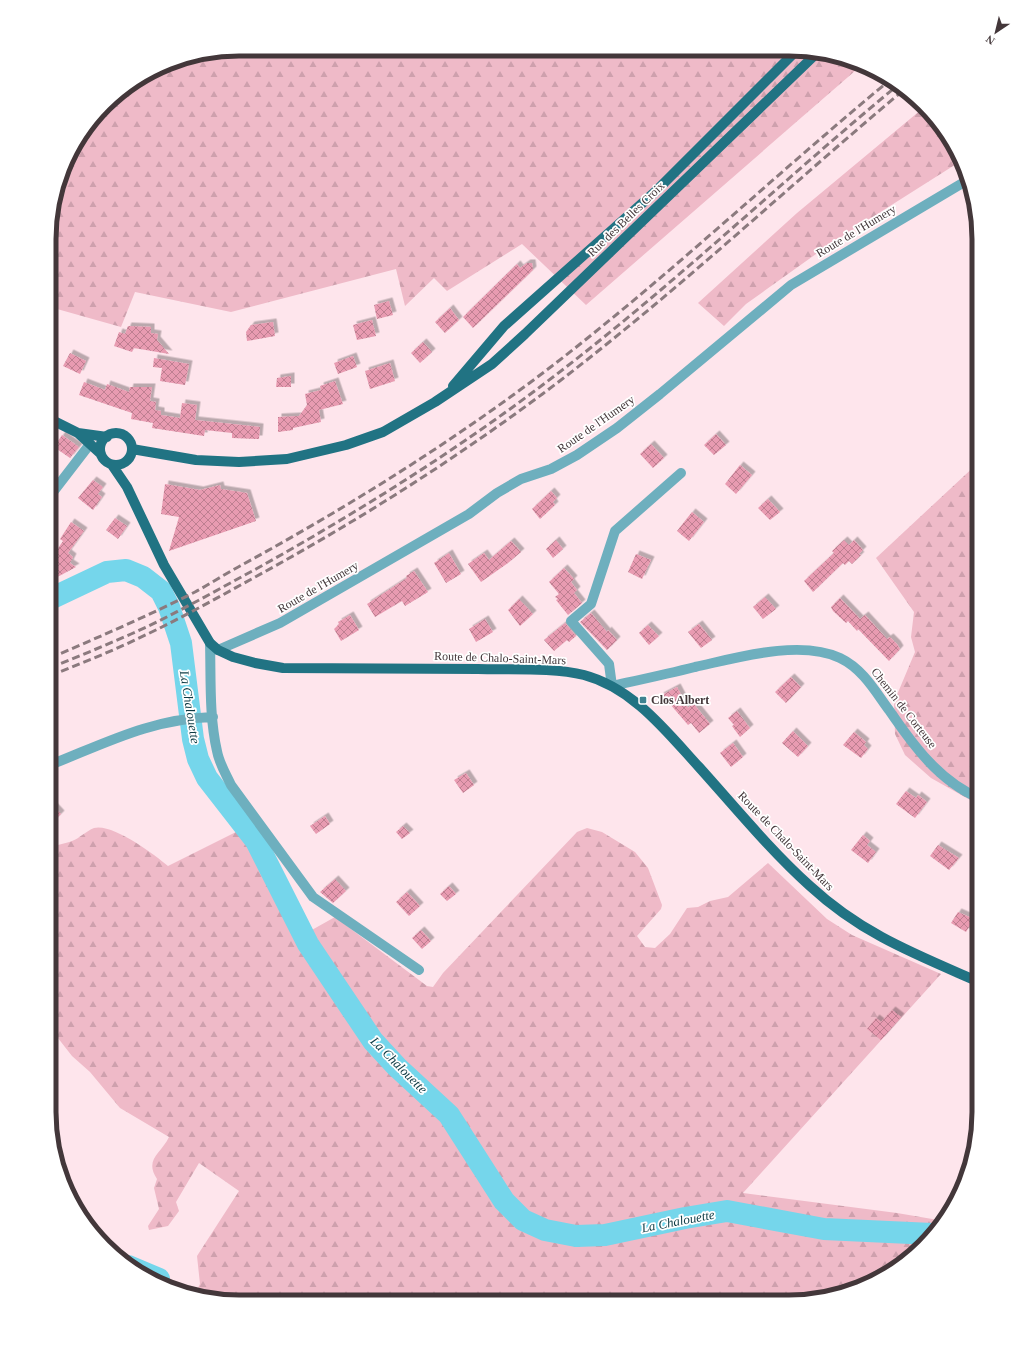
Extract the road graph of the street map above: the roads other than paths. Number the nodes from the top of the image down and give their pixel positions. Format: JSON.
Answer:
{"nodes":[{"id":1,"x":791,"y":56,"type":"edge"},
{"id":2,"x":812,"y":58,"type":"edge"},
{"id":3,"x":963,"y":183,"type":"edge"},
{"id":4,"x":480,"y":353,"type":"junction"},
{"id":5,"x":492,"y":364,"type":"junction"},
{"id":6,"x":447,"y":394,"type":"junction"},
{"id":7,"x":56,"y":422,"type":"edge"},
{"id":8,"x":78,"y":432,"type":"junction"},
{"id":9,"x":107,"y":437,"type":"junction"},
{"id":10,"x":90,"y":444,"type":"junction"},
{"id":11,"x":132,"y":449,"type":"junction"},
{"id":12,"x":101,"y":454,"type":"junction"},
{"id":13,"x":126,"y":462,"type":"junction"},
{"id":14,"x":112,"y":464,"type":"junction"},
{"id":15,"x":681,"y":473,"type":"dead end"},
{"id":16,"x":127,"y":487,"type":"junction"},
{"id":17,"x":56,"y":488,"type":"edge"},
{"id":18,"x":210,"y":643,"type":"junction"},
{"id":19,"x":218,"y":650,"type":"junction"},
{"id":20,"x":612,"y":686,"type":"junction"},
{"id":21,"x":213,"y":717,"type":"junction"},
{"id":22,"x":56,"y":763,"type":"edge"},
{"id":23,"x":972,"y":795,"type":"edge"},
{"id":24,"x":419,"y":970,"type":"dead end"},
{"id":25,"x":972,"y":979,"type":"edge"}],
"edges":[{"from":1,"to":4,"type":"main road","name":"Rue des Belles Croix"},
{"from":2,"to":5,"type":"main road","name":"Rue des Belles Croix"},
{"from":3,"to":19,"type":"street","name":"Route de l'Humery"},
{"from":4,"to":5,"type":"main road"},
{"from":4,"to":6,"type":"main road","name":"Rue des Belles Croix"},
{"from":5,"to":6,"type":"main road","name":"Rue des Belles Croix"},
{"from":6,"to":11,"type":"main road","name":"Rue des Belles Croix"},
{"from":7,"to":8,"type":"main road"},
{"from":8,"to":9,"type":"main road"},
{"from":8,"to":10,"type":"main road"},
{"from":9,"to":11,"type":"main road"},
{"from":9,"to":12,"type":"main road"},
{"from":10,"to":12,"type":"main road"},
{"from":10,"to":17,"type":"street"},
{"from":11,"to":13,"type":"main road"},
{"from":12,"to":14,"type":"main road"},
{"from":13,"to":14,"type":"main road"},
{"from":13,"to":16,"type":"main road","name":"Route de Chalo-Saint-Mars"},
{"from":14,"to":16,"type":"main road","name":"Route de Chalo-Saint-Mars"},
{"from":15,"to":20,"type":"street"},
{"from":16,"to":18,"type":"main road","name":"Route de Chalo-Saint-Mars"},
{"from":18,"to":19,"type":"main road","name":"Route de Chalo-Saint-Mars"},
{"from":18,"to":21,"type":"street"},
{"from":19,"to":20,"type":"main road","name":"Route de Chalo-Saint-Mars"},
{"from":20,"to":23,"type":"street","name":"Chemin de Corteuse"},
{"from":20,"to":25,"type":"main road","name":"Route de Chalo-Saint-Mars"},
{"from":21,"to":22,"type":"street"},
{"from":21,"to":24,"type":"street"}]}
